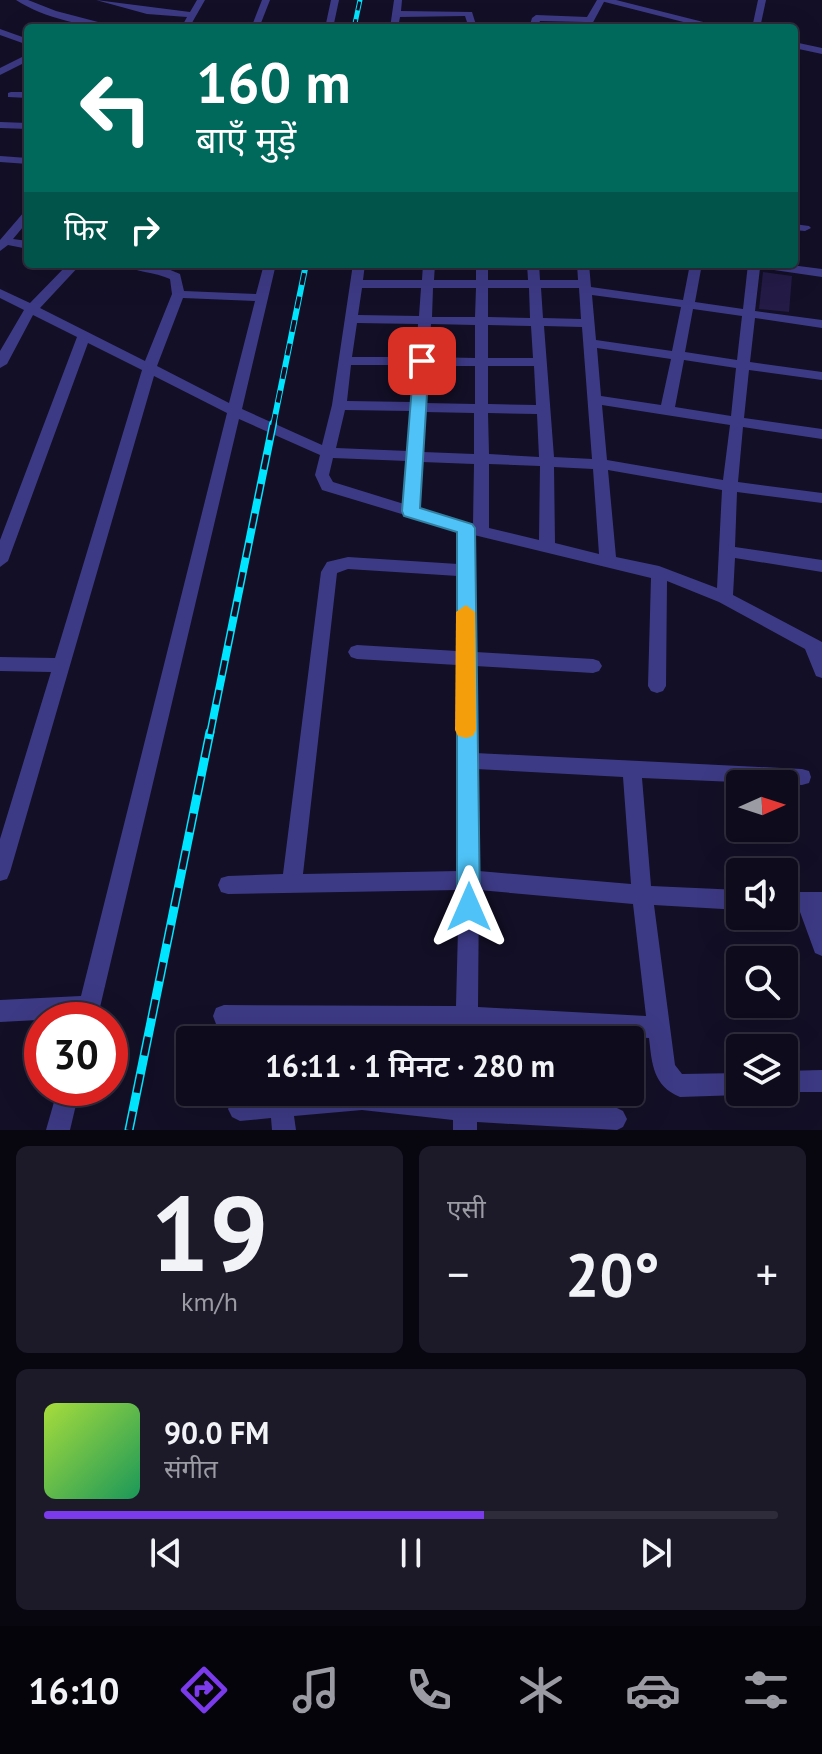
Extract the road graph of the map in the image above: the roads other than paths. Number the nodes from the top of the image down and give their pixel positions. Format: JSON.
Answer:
{"nodes":[{"id":1,"x":20,"y":0,"type":"edge"},
{"id":2,"x":100,"y":0,"type":"edge"},
{"id":3,"x":201,"y":0,"type":"edge"},
{"id":4,"x":266,"y":0,"type":"edge"},
{"id":5,"x":335,"y":0,"type":"edge"},
{"id":6,"x":398,"y":0,"type":"edge"},
{"id":7,"x":601,"y":0,"type":"edge"},
{"id":8,"x":762,"y":0,"type":"edge"},
{"id":9,"x":623,"y":3,"type":"edge"},
{"id":10,"x":396,"y":14,"type":"junction"},
{"id":11,"x":193,"y":15,"type":"junction"},
{"id":12,"x":100,"y":24,"type":"edge"},
{"id":13,"x":187,"y":24,"type":"edge"},
{"id":14,"x":257,"y":24,"type":"edge"},
{"id":15,"x":330,"y":24,"type":"edge"},
{"id":16,"x":395,"y":24,"type":"edge"},
{"id":17,"x":472,"y":24,"type":"edge"},
{"id":18,"x":534,"y":24,"type":"edge"},
{"id":19,"x":588,"y":24,"type":"edge"},
{"id":20,"x":705,"y":24,"type":"edge"},
{"id":21,"x":757,"y":24,"type":"edge"},
{"id":22,"x":0,"y":32,"type":"edge"},
{"id":23,"x":24,"y":41,"type":"edge"},
{"id":24,"x":798,"y":46,"type":"edge"},
{"id":25,"x":822,"y":51,"type":"edge"},
{"id":26,"x":24,"y":59,"type":"edge"},
{"id":27,"x":0,"y":72,"type":"edge"},
{"id":28,"x":11,"y":95,"type":"dead end"},
{"id":29,"x":24,"y":95,"type":"edge"},
{"id":30,"x":0,"y":125,"type":"edge"},
{"id":31,"x":24,"y":126,"type":"edge"},
{"id":32,"x":1,"y":160,"type":"edge"},
{"id":33,"x":24,"y":161,"type":"edge"},
{"id":34,"x":24,"y":219,"type":"edge"},
{"id":35,"x":3,"y":244,"type":"edge"},
{"id":36,"x":24,"y":245,"type":"edge"},
{"id":37,"x":71,"y":268,"type":"edge"},
{"id":38,"x":148,"y":268,"type":"edge"},
{"id":39,"x":269,"y":268,"type":"edge"},
{"id":40,"x":358,"y":268,"type":"edge"},
{"id":41,"x":429,"y":268,"type":"edge"},
{"id":42,"x":482,"y":268,"type":"edge"},
{"id":43,"x":533,"y":268,"type":"edge"},
{"id":44,"x":583,"y":268,"type":"edge"},
{"id":45,"x":695,"y":268,"type":"edge"},
{"id":46,"x":755,"y":268,"type":"edge"},
{"id":47,"x":785,"y":268,"type":"edge"},
{"id":48,"x":822,"y":273,"type":"edge"},
{"id":49,"x":482,"y":282,"type":"junction"},
{"id":50,"x":534,"y":282,"type":"junction"},
{"id":51,"x":427,"y":283,"type":"junction"},
{"id":52,"x":356,"y":284,"type":"junction"},
{"id":53,"x":585,"y":287,"type":"junction"},
{"id":54,"x":0,"y":293,"type":"edge"},
{"id":55,"x":178,"y":294,"type":"junction"},
{"id":56,"x":262,"y":298,"type":"junction"},
{"id":57,"x":688,"y":304,"type":"junction"},
{"id":58,"x":32,"y":309,"type":"junction"},
{"id":59,"x":749,"y":313,"type":"junction"},
{"id":60,"x":351,"y":319,"type":"junction"},
{"id":61,"x":424,"y":320,"type":"junction"},
{"id":62,"x":482,"y":321,"type":"junction"},
{"id":63,"x":537,"y":321,"type":"junction"},
{"id":64,"x":589,"y":323,"type":"junction"},
{"id":65,"x":822,"y":324,"type":"edge"},
{"id":66,"x":84,"y":337,"type":"junction"},
{"id":67,"x":590,"y":343,"type":"junction"},
{"id":68,"x":678,"y":356,"type":"junction"},
{"id":69,"x":345,"y":361,"type":"junction"},
{"id":70,"x":422,"y":361,"type":"junction"},
{"id":71,"x":482,"y":361,"type":"junction"},
{"id":72,"x":540,"y":362,"type":"junction"},
{"id":73,"x":0,"y":364,"type":"edge"},
{"id":74,"x":743,"y":365,"type":"junction"},
{"id":75,"x":149,"y":369,"type":"junction"},
{"id":76,"x":822,"y":376,"type":"edge"},
{"id":77,"x":596,"y":400,"type":"junction"},
{"id":78,"x":339,"y":405,"type":"junction"},
{"id":79,"x":420,"y":406,"type":"junction"},
{"id":80,"x":480,"y":408,"type":"junction"},
{"id":81,"x":543,"y":410,"type":"junction"},
{"id":82,"x":667,"y":410,"type":"junction"},
{"id":83,"x":233,"y":411,"type":"junction"},
{"id":84,"x":737,"y":421,"type":"junction"},
{"id":85,"x":822,"y":434,"type":"edge"},
{"id":86,"x":329,"y":453,"type":"junction"},
{"id":87,"x":415,"y":455,"type":"junction"},
{"id":88,"x":481,"y":458,"type":"junction"},
{"id":89,"x":547,"y":461,"type":"junction"},
{"id":90,"x":602,"y":464,"type":"junction"},
{"id":91,"x":730,"y":486,"type":"junction"},
{"id":92,"x":822,"y":498,"type":"edge"},
{"id":93,"x":411,"y":511,"type":"junction"},
{"id":94,"x":474,"y":530,"type":"junction"},
{"id":95,"x":547,"y":548,"type":"junction"},
{"id":96,"x":726,"y":551,"type":"junction"},
{"id":97,"x":0,"y":561,"type":"edge"},
{"id":98,"x":608,"y":562,"type":"junction"},
{"id":99,"x":822,"y":566,"type":"edge"},
{"id":100,"x":466,"y":570,"type":"junction"},
{"id":101,"x":659,"y":572,"type":"junction"},
{"id":102,"x":725,"y":598,"type":"junction"},
{"id":103,"x":816,"y":646,"type":"edge"},
{"id":104,"x":357,"y":652,"type":"dead end"},
{"id":105,"x":466,"y":658,"type":"junction"},
{"id":106,"x":0,"y":664,"type":"edge"},
{"id":107,"x":59,"y":665,"type":"junction"},
{"id":108,"x":593,"y":666,"type":"dead end"},
{"id":109,"x":822,"y":671,"type":"edge"},
{"id":110,"x":657,"y":686,"type":"dead end"},
{"id":111,"x":466,"y":761,"type":"junction"},
{"id":112,"x":632,"y":769,"type":"junction"},
{"id":113,"x":802,"y":777,"type":"dead end"},
{"id":114,"x":7,"y":820,"type":"edge"},
{"id":115,"x":0,"y":872,"type":"edge"},
{"id":116,"x":469,"y":880,"type":"junction"},
{"id":117,"x":292,"y":883,"type":"junction"},
{"id":118,"x":228,"y":885,"type":"dead end"},
{"id":119,"x":642,"y":895,"type":"junction"},
{"id":120,"x":726,"y":899,"type":"edge"},
{"id":121,"x":814,"y":902,"type":"edge"},
{"id":122,"x":822,"y":946,"type":"edge"},
{"id":123,"x":91,"y":1002,"type":"edge"},
{"id":124,"x":0,"y":1011,"type":"edge"},
{"id":125,"x":24,"y":1012,"type":"edge"},
{"id":126,"x":224,"y":1016,"type":"dead end"},
{"id":127,"x":466,"y":1017,"type":"junction"},
{"id":128,"x":466,"y":1026,"type":"edge"},
{"id":129,"x":659,"y":1028,"type":"junction"},
{"id":130,"x":822,"y":1081,"type":"edge"},
{"id":131,"x":798,"y":1082,"type":"edge"},
{"id":132,"x":726,"y":1084,"type":"edge"},
{"id":133,"x":64,"y":1106,"type":"edge"},
{"id":134,"x":272,"y":1106,"type":"edge"},
{"id":135,"x":282,"y":1106,"type":"edge"},
{"id":136,"x":425,"y":1106,"type":"edge"},
{"id":137,"x":240,"y":1109,"type":"dead end"},
{"id":138,"x":465,"y":1111,"type":"edge"},
{"id":139,"x":615,"y":1119,"type":"dead end"},
{"id":140,"x":46,"y":1130,"type":"edge"},
{"id":141,"x":58,"y":1130,"type":"edge"},
{"id":142,"x":284,"y":1130,"type":"edge"}],
"edges":[{"from":1,"to":12,"type":"street"},
{"from":2,"to":11,"type":"street"},
{"from":3,"to":11,"type":"street"},
{"from":4,"to":14,"type":"street"},
{"from":5,"to":15,"type":"street"},
{"from":6,"to":10,"type":"street"},
{"from":7,"to":9,"type":"street"},
{"from":7,"to":19,"type":"street"},
{"from":8,"to":21,"type":"street"},
{"from":9,"to":20,"type":"street"},
{"from":10,"to":16,"type":"street"},
{"from":10,"to":17,"type":"street"},
{"from":11,"to":13,"type":"street"},
{"from":18,"to":19,"type":"street"},
{"from":22,"to":23,"type":"street"},
{"from":24,"to":25,"type":"street"},
{"from":26,"to":27,"type":"street"},
{"from":28,"to":29,"type":"street"},
{"from":30,"to":31,"type":"street"},
{"from":32,"to":33,"type":"street"},
{"from":34,"to":35,"type":"street"},
{"from":35,"to":36,"type":"street"},
{"from":37,"to":58,"type":"street"},
{"from":38,"to":55,"type":"street"},
{"from":39,"to":56,"type":"street"},
{"from":40,"to":52,"type":"street"},
{"from":41,"to":51,"type":"street"},
{"from":42,"to":49,"type":"street"},
{"from":43,"to":50,"type":"street"},
{"from":44,"to":53,"type":"street"},
{"from":45,"to":57,"type":"street"},
{"from":46,"to":59,"type":"street"},
{"from":47,"to":48,"type":"street"},
{"from":49,"to":50,"type":"street"},
{"from":49,"to":51,"type":"street"},
{"from":49,"to":62,"type":"street"},
{"from":50,"to":53,"type":"street"},
{"from":50,"to":63,"type":"street"},
{"from":51,"to":52,"type":"street"},
{"from":51,"to":61,"type":"street"},
{"from":52,"to":60,"type":"street"},
{"from":53,"to":57,"type":"street"},
{"from":53,"to":64,"type":"street"},
{"from":54,"to":58,"type":"street"},
{"from":55,"to":56,"type":"street"},
{"from":55,"to":75,"type":"street"},
{"from":56,"to":83,"type":"street"},
{"from":57,"to":59,"type":"street"},
{"from":57,"to":68,"type":"street"},
{"from":58,"to":66,"type":"street"},
{"from":58,"to":73,"type":"street"},
{"from":59,"to":65,"type":"street"},
{"from":59,"to":74,"type":"street"},
{"from":60,"to":61,"type":"street"},
{"from":60,"to":69,"type":"street"},
{"from":61,"to":62,"type":"street"},
{"from":61,"to":70,"type":"street"},
{"from":62,"to":63,"type":"street"},
{"from":62,"to":71,"type":"street"},
{"from":63,"to":64,"type":"street"},
{"from":63,"to":72,"type":"street"},
{"from":64,"to":67,"type":"street"},
{"from":66,"to":75,"type":"street"},
{"from":66,"to":97,"type":"street"},
{"from":67,"to":68,"type":"street"},
{"from":67,"to":77,"type":"street"},
{"from":68,"to":74,"type":"street"},
{"from":68,"to":82,"type":"street"},
{"from":69,"to":70,"type":"street"},
{"from":69,"to":78,"type":"street"},
{"from":70,"to":71,"type":"street"},
{"from":70,"to":79,"type":"street"},
{"from":71,"to":72,"type":"street"},
{"from":71,"to":80,"type":"street"},
{"from":72,"to":81,"type":"street"},
{"from":74,"to":76,"type":"street"},
{"from":74,"to":84,"type":"street"},
{"from":75,"to":83,"type":"street"},
{"from":75,"to":107,"type":"street"},
{"from":77,"to":82,"type":"street"},
{"from":77,"to":90,"type":"street"},
{"from":78,"to":79,"type":"street"},
{"from":78,"to":86,"type":"street"},
{"from":79,"to":80,"type":"street"},
{"from":79,"to":87,"type":"street"},
{"from":80,"to":81,"type":"street"},
{"from":80,"to":88,"type":"street"},
{"from":81,"to":89,"type":"street"},
{"from":82,"to":84,"type":"street"},
{"from":83,"to":86,"type":"street"},
{"from":83,"to":123,"type":"street"},
{"from":84,"to":85,"type":"street"},
{"from":84,"to":91,"type":"street"},
{"from":86,"to":87,"type":"street"},
{"from":86,"to":93,"type":"street"},
{"from":87,"to":88,"type":"street"},
{"from":87,"to":93,"type":"street"},
{"from":88,"to":89,"type":"street"},
{"from":88,"to":94,"type":"street"},
{"from":89,"to":90,"type":"street"},
{"from":89,"to":95,"type":"street"},
{"from":90,"to":91,"type":"street"},
{"from":90,"to":98,"type":"street"},
{"from":91,"to":92,"type":"street"},
{"from":91,"to":96,"type":"street"},
{"from":93,"to":94,"type":"street"},
{"from":94,"to":95,"type":"street"},
{"from":94,"to":100,"type":"street"},
{"from":95,"to":98,"type":"street"},
{"from":96,"to":99,"type":"street"},
{"from":96,"to":102,"type":"street"},
{"from":98,"to":101,"type":"street"},
{"from":100,"to":105,"type":"street"},
{"from":100,"to":117,"type":"street"},
{"from":101,"to":102,"type":"street"},
{"from":101,"to":110,"type":"street"},
{"from":102,"to":103,"type":"street"},
{"from":103,"to":109,"type":"street"},
{"from":104,"to":105,"type":"street"},
{"from":105,"to":108,"type":"street"},
{"from":105,"to":111,"type":"street"},
{"from":106,"to":107,"type":"street"},
{"from":107,"to":114,"type":"street"},
{"from":111,"to":112,"type":"street"},
{"from":111,"to":116,"type":"street"},
{"from":112,"to":113,"type":"street"},
{"from":112,"to":119,"type":"street"},
{"from":114,"to":115,"type":"street"},
{"from":116,"to":117,"type":"street"},
{"from":116,"to":119,"type":"street"},
{"from":116,"to":127,"type":"street"},
{"from":117,"to":118,"type":"street"},
{"from":119,"to":120,"type":"street"},
{"from":119,"to":129,"type":"street"},
{"from":121,"to":122,"type":"street"},
{"from":124,"to":125,"type":"street"},
{"from":126,"to":127,"type":"street"},
{"from":127,"to":128,"type":"street"},
{"from":127,"to":129,"type":"street"},
{"from":129,"to":132,"type":"street"},
{"from":130,"to":131,"type":"street"},
{"from":133,"to":141,"type":"street"},
{"from":134,"to":137,"type":"street"},
{"from":135,"to":142,"type":"street"},
{"from":136,"to":138,"type":"street"},
{"from":138,"to":139,"type":"street"},
{"from":140,"to":141,"type":"street"}]}
